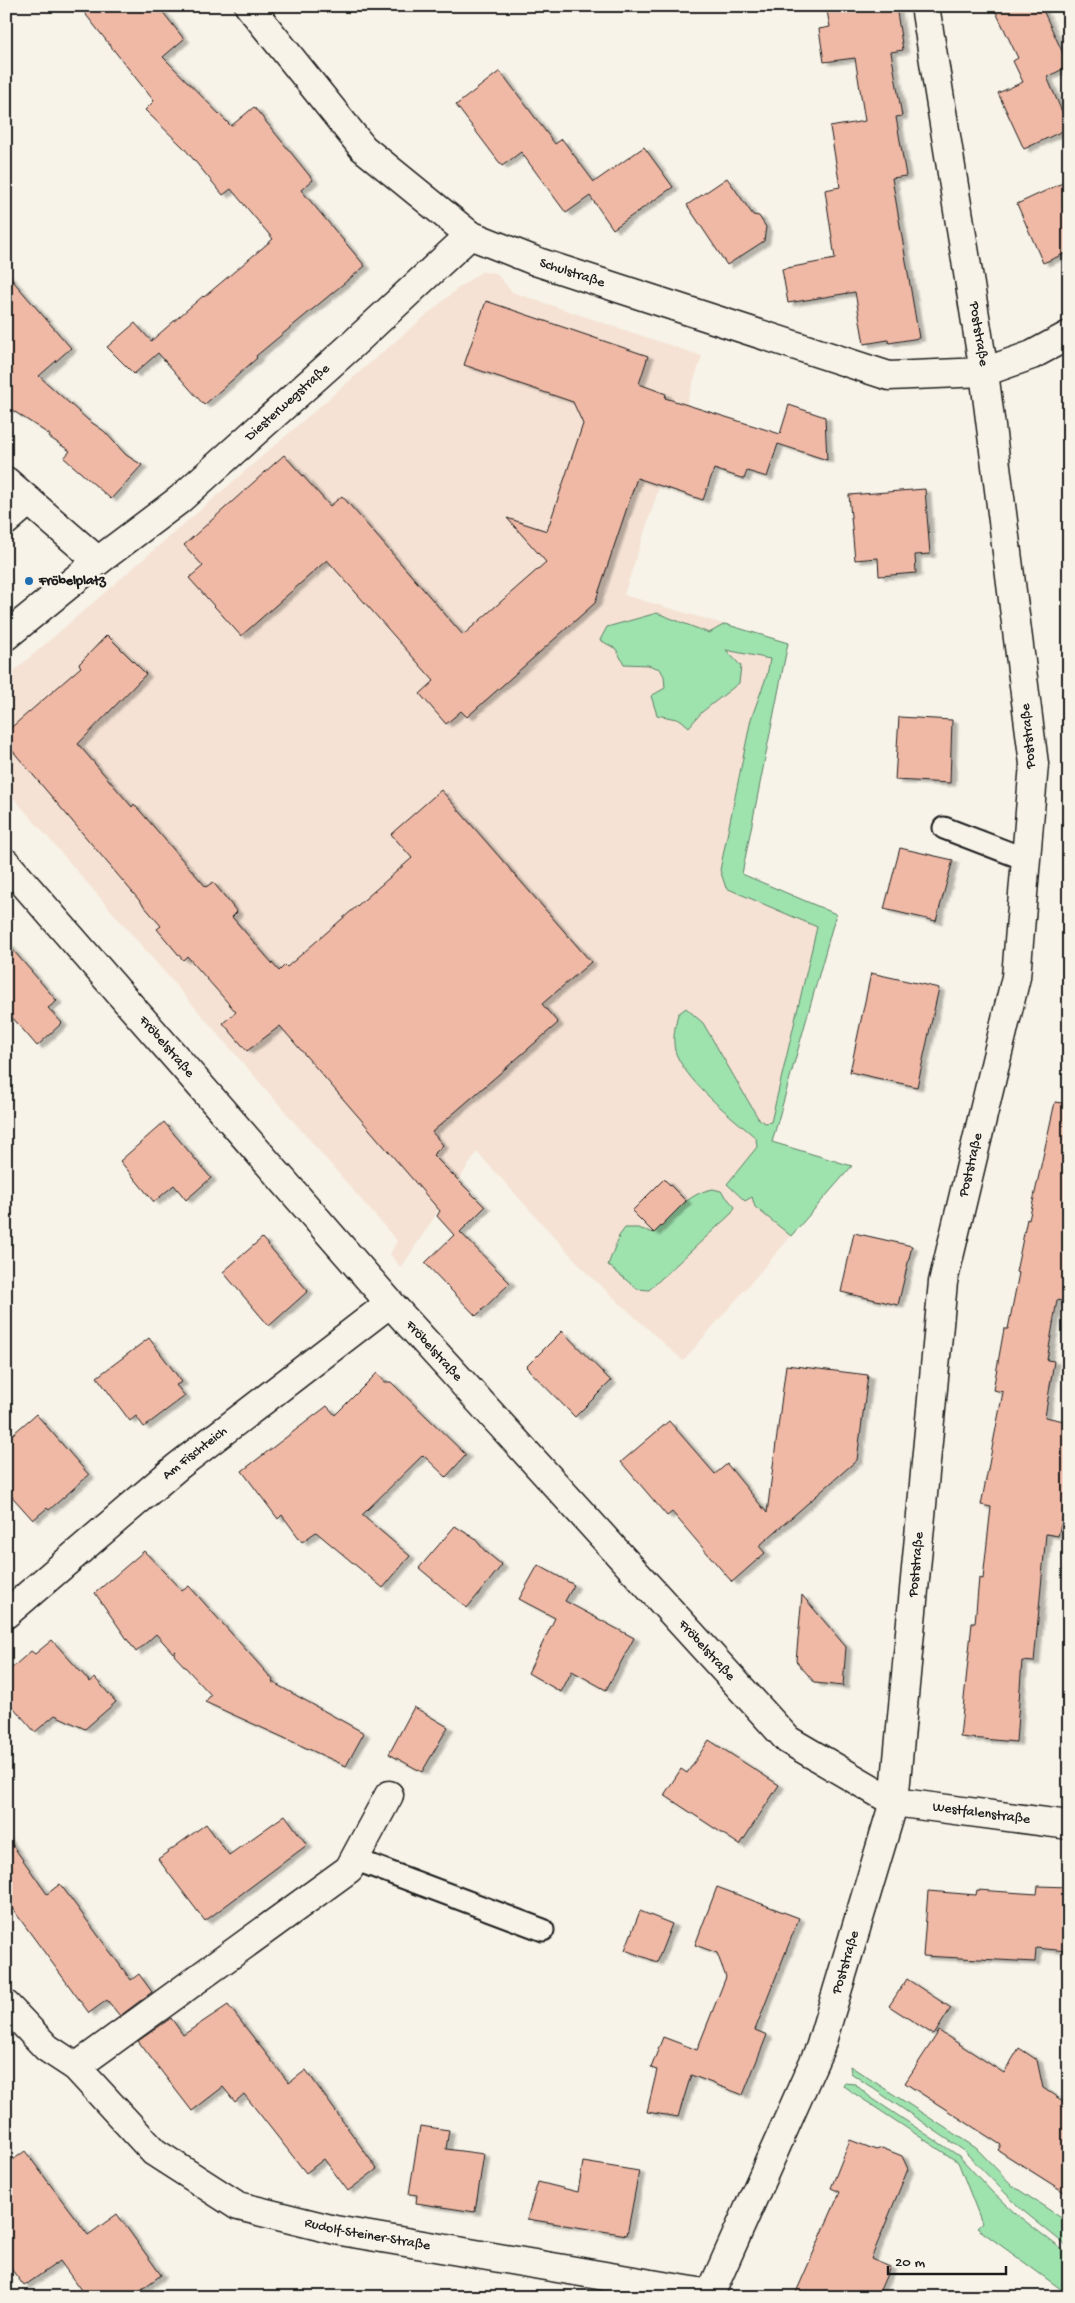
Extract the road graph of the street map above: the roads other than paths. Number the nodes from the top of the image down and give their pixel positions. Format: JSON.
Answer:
{"nodes":[{"id":1,"x":249,"y":6,"type":"edge"},
{"id":2,"x":925,"y":6,"type":"edge"},
{"id":3,"x":470,"y":235,"type":"junction"},
{"id":4,"x":1069,"y":335,"type":"edge"},
{"id":5,"x":984,"y":372,"type":"junction"},
{"id":6,"x":6,"y":481,"type":"edge"},
{"id":7,"x":29,"y":501,"type":"junction"},
{"id":8,"x":6,"y":521,"type":"edge"},
{"id":9,"x":98,"y":561,"type":"junction"},
{"id":10,"x":6,"y":636,"type":"edge"},
{"id":11,"x":944,"y":828,"type":"dead end"},
{"id":12,"x":1025,"y":859,"type":"junction"},
{"id":13,"x":6,"y":862,"type":"edge"},
{"id":14,"x":390,"y":1303,"type":"junction"},
{"id":15,"x":6,"y":1614,"type":"edge"},
{"id":16,"x":389,"y":1795,"type":"dead end"},
{"id":17,"x":894,"y":1802,"type":"junction"},
{"id":18,"x":1069,"y":1825,"type":"edge"},
{"id":19,"x":354,"y":1859,"type":"junction"},
{"id":20,"x":544,"y":1930,"type":"dead end"},
{"id":21,"x":6,"y":2005,"type":"edge"},
{"id":22,"x":76,"y":2067,"type":"junction"},
{"id":23,"x":710,"y":2295,"type":"edge"}],
"edges":[{"from":1,"to":3,"type":"street","name":"Schulstraße"},
{"from":2,"to":5,"type":"street","name":"Poststraße"},
{"from":3,"to":5,"type":"street","name":"Schulstraße"},
{"from":3,"to":9,"type":"street","name":"Diesterwegstraße"},
{"from":4,"to":5,"type":"street","name":"Schulstraße"},
{"from":5,"to":12,"type":"street","name":"Poststraße"},
{"from":6,"to":7,"type":"street"},
{"from":7,"to":8,"type":"street"},
{"from":7,"to":9,"type":"street"},
{"from":9,"to":10,"type":"street"},
{"from":11,"to":12,"type":"lane"},
{"from":12,"to":17,"type":"street","name":"Poststraße"},
{"from":13,"to":14,"type":"street","name":"Fröbelstraße"},
{"from":14,"to":15,"type":"street","name":"Am Fischteich"},
{"from":14,"to":17,"type":"street","name":"Fröbelstraße"},
{"from":16,"to":19,"type":"street"},
{"from":17,"to":18,"type":"street","name":"Westfalenstraße"},
{"from":17,"to":23,"type":"street","name":"Poststraße"},
{"from":19,"to":20,"type":"lane"},
{"from":19,"to":22,"type":"street"},
{"from":21,"to":22,"type":"street","name":"Rudolf-Steiner-Straße"},
{"from":22,"to":23,"type":"street","name":"Rudolf-Steiner-Straße"}]}
